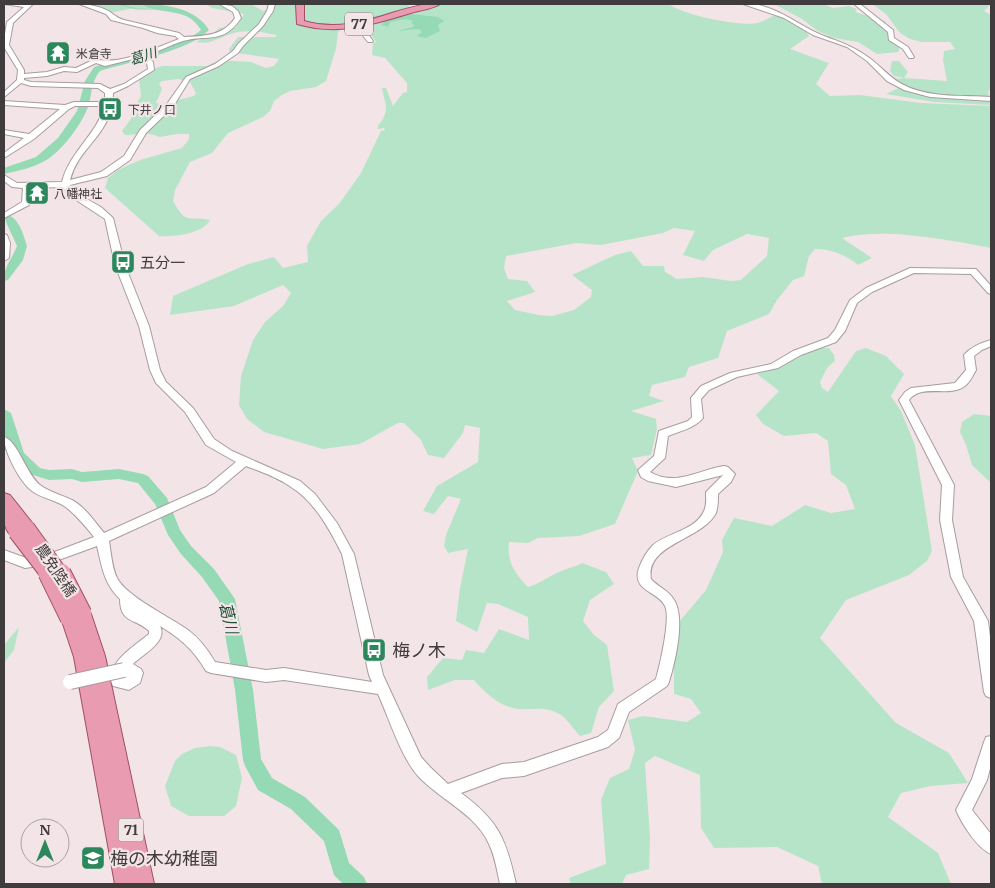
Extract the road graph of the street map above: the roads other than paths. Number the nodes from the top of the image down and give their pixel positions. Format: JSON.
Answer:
{"nodes":[{"id":1,"x":7,"y":4,"type":"edge"},
{"id":2,"x":82,"y":4,"type":"edge"},
{"id":3,"x":222,"y":4,"type":"edge"},
{"id":4,"x":272,"y":4,"type":"edge"},
{"id":5,"x":300,"y":4,"type":"edge"},
{"id":6,"x":436,"y":4,"type":"edge"},
{"id":7,"x":746,"y":4,"type":"edge"},
{"id":8,"x":857,"y":4,"type":"edge"},
{"id":9,"x":30,"y":5,"type":"edge"},
{"id":10,"x":21,"y":12,"type":"junction"},
{"id":11,"x":11,"y":13,"type":"dead end"},
{"id":12,"x":353,"y":25,"type":"junction"},
{"id":13,"x":184,"y":39,"type":"junction"},
{"id":14,"x":370,"y":41,"type":"dead end"},
{"id":15,"x":164,"y":46,"type":"junction"},
{"id":16,"x":172,"y":48,"type":"dead end"},
{"id":17,"x":143,"y":56,"type":"junction"},
{"id":18,"x":911,"y":57,"type":"dead end"},
{"id":19,"x":20,"y":78,"type":"junction"},
{"id":20,"x":109,"y":92,"type":"junction"},
{"id":21,"x":4,"y":95,"type":"edge"},
{"id":22,"x":991,"y":99,"type":"edge"},
{"id":23,"x":4,"y":103,"type":"edge"},
{"id":24,"x":108,"y":104,"type":"junction"},
{"id":25,"x":66,"y":106,"type":"junction"},
{"id":26,"x":4,"y":132,"type":"edge"},
{"id":27,"x":31,"y":137,"type":"junction"},
{"id":28,"x":5,"y":155,"type":"edge"},
{"id":29,"x":4,"y":177,"type":"edge"},
{"id":30,"x":65,"y":184,"type":"junction"},
{"id":31,"x":27,"y":186,"type":"junction"},
{"id":32,"x":6,"y":215,"type":"edge"},
{"id":33,"x":4,"y":237,"type":"edge"},
{"id":34,"x":4,"y":258,"type":"edge"},
{"id":35,"x":991,"y":292,"type":"edge"},
{"id":36,"x":991,"y":343,"type":"edge"},
{"id":37,"x":4,"y":441,"type":"edge"},
{"id":38,"x":244,"y":462,"type":"junction"},
{"id":39,"x":4,"y":499,"type":"edge"},
{"id":40,"x":13,"y":524,"type":"edge"},
{"id":41,"x":102,"y":539,"type":"junction"},
{"id":42,"x":4,"y":555,"type":"edge"},
{"id":43,"x":127,"y":597,"type":"junction"},
{"id":44,"x":70,"y":682,"type":"dead end"},
{"id":45,"x":381,"y":689,"type":"junction"},
{"id":46,"x":991,"y":692,"type":"edge"},
{"id":47,"x":991,"y":742,"type":"edge"},
{"id":48,"x":114,"y":778,"type":"junction"},
{"id":49,"x":445,"y":792,"type":"junction"},
{"id":50,"x":991,"y":846,"type":"edge"},
{"id":51,"x":126,"y":884,"type":"edge"},
{"id":52,"x":143,"y":884,"type":"edge"},
{"id":53,"x":508,"y":884,"type":"edge"}],
"edges":[{"from":1,"to":9,"type":"street"},
{"from":2,"to":13,"type":"street"},
{"from":3,"to":13,"type":"street"},
{"from":4,"to":30,"type":"street"},
{"from":5,"to":12,"type":"main road","number":"77"},
{"from":6,"to":12,"type":"main road","number":"77"},
{"from":7,"to":22,"type":"street"},
{"from":8,"to":18,"type":"street"},
{"from":9,"to":10,"type":"street"},
{"from":10,"to":11,"type":"street"},
{"from":10,"to":19,"type":"street"},
{"from":12,"to":14,"type":"street"},
{"from":13,"to":15,"type":"street"},
{"from":15,"to":16,"type":"street"},
{"from":15,"to":17,"type":"street"},
{"from":17,"to":19,"type":"street"},
{"from":17,"to":20,"type":"street"},
{"from":19,"to":20,"type":"street"},
{"from":19,"to":21,"type":"street"},
{"from":20,"to":24,"type":"street"},
{"from":23,"to":25,"type":"street"},
{"from":24,"to":25,"type":"street"},
{"from":24,"to":30,"type":"street"},
{"from":25,"to":27,"type":"street"},
{"from":26,"to":27,"type":"street"},
{"from":27,"to":28,"type":"street"},
{"from":29,"to":31,"type":"street"},
{"from":30,"to":31,"type":"street"},
{"from":30,"to":38,"type":"street"},
{"from":31,"to":32,"type":"street"},
{"from":33,"to":34,"type":"street"},
{"from":35,"to":49,"type":"street"},
{"from":36,"to":46,"type":"street"},
{"from":37,"to":41,"type":"street"},
{"from":38,"to":41,"type":"street"},
{"from":38,"to":45,"type":"street"},
{"from":39,"to":40,"type":"main road","number":"71"},
{"from":40,"to":48,"type":"main road","name":"農免陸橋","number":"71","bridge":true},
{"from":41,"to":42,"type":"street"},
{"from":41,"to":43,"type":"street"},
{"from":43,"to":44,"type":"street","bridge":true},
{"from":43,"to":45,"type":"street"},
{"from":45,"to":49,"type":"street"},
{"from":47,"to":50,"type":"street"},
{"from":48,"to":51,"type":"main road","number":"71"},
{"from":48,"to":52,"type":"main road","number":"71"},
{"from":49,"to":53,"type":"street"}]}
